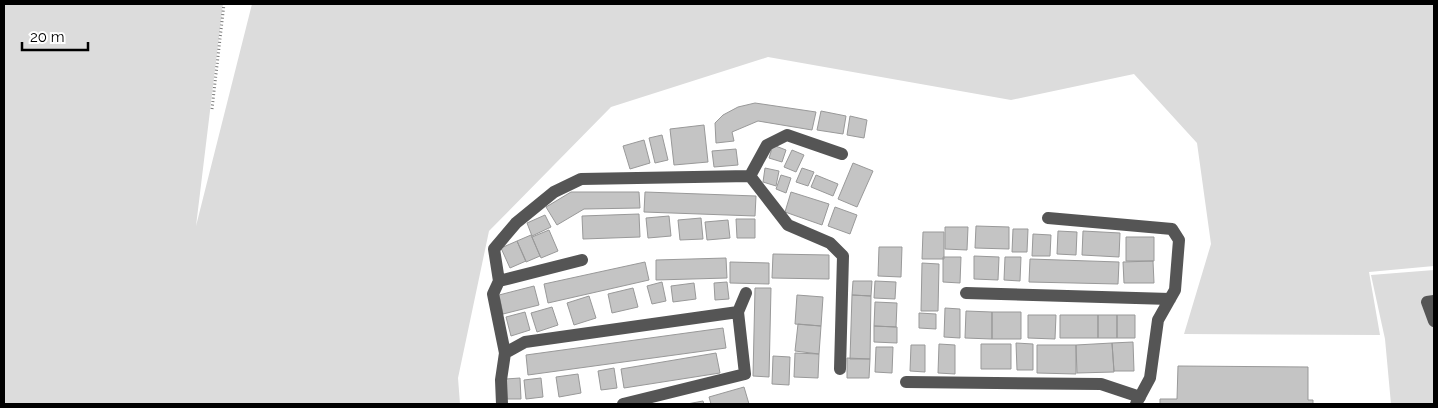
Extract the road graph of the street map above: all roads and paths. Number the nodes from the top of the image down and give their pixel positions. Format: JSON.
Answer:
{"nodes":[{"id":1,"x":224,"y":4,"type":"edge"},
{"id":2,"x":212,"y":109,"type":"dead end"},
{"id":3,"x":842,"y":154,"type":"dead end"},
{"id":4,"x":750,"y":176,"type":"junction"},
{"id":5,"x":1048,"y":218,"type":"dead end"},
{"id":6,"x":582,"y":260,"type":"dead end"},
{"id":7,"x":499,"y":282,"type":"junction"},
{"id":8,"x":966,"y":292,"type":"dead end"},
{"id":9,"x":746,"y":293,"type":"dead end"},
{"id":10,"x":1170,"y":299,"type":"junction"},
{"id":11,"x":1434,"y":301,"type":"edge"},
{"id":12,"x":738,"y":312,"type":"junction"},
{"id":13,"x":1434,"y":321,"type":"edge"},
{"id":14,"x":504,"y":353,"type":"junction"},
{"id":15,"x":840,"y":369,"type":"dead end"},
{"id":16,"x":906,"y":382,"type":"dead end"},
{"id":17,"x":1138,"y":400,"type":"edge"},
{"id":18,"x":502,"y":404,"type":"edge"},
{"id":19,"x":623,"y":404,"type":"edge"}],
"edges":[{"from":1,"to":2,"type":"path"},
{"from":3,"to":4,"type":"lane"},
{"from":4,"to":7,"type":"lane"},
{"from":4,"to":15,"type":"lane"},
{"from":5,"to":10,"type":"lane"},
{"from":6,"to":7,"type":"lane"},
{"from":7,"to":14,"type":"lane"},
{"from":8,"to":10,"type":"lane"},
{"from":9,"to":12,"type":"lane"},
{"from":10,"to":17,"type":"lane"},
{"from":11,"to":13,"type":"lane"},
{"from":12,"to":14,"type":"lane"},
{"from":12,"to":19,"type":"lane"},
{"from":14,"to":18,"type":"lane"},
{"from":16,"to":17,"type":"lane"}]}
